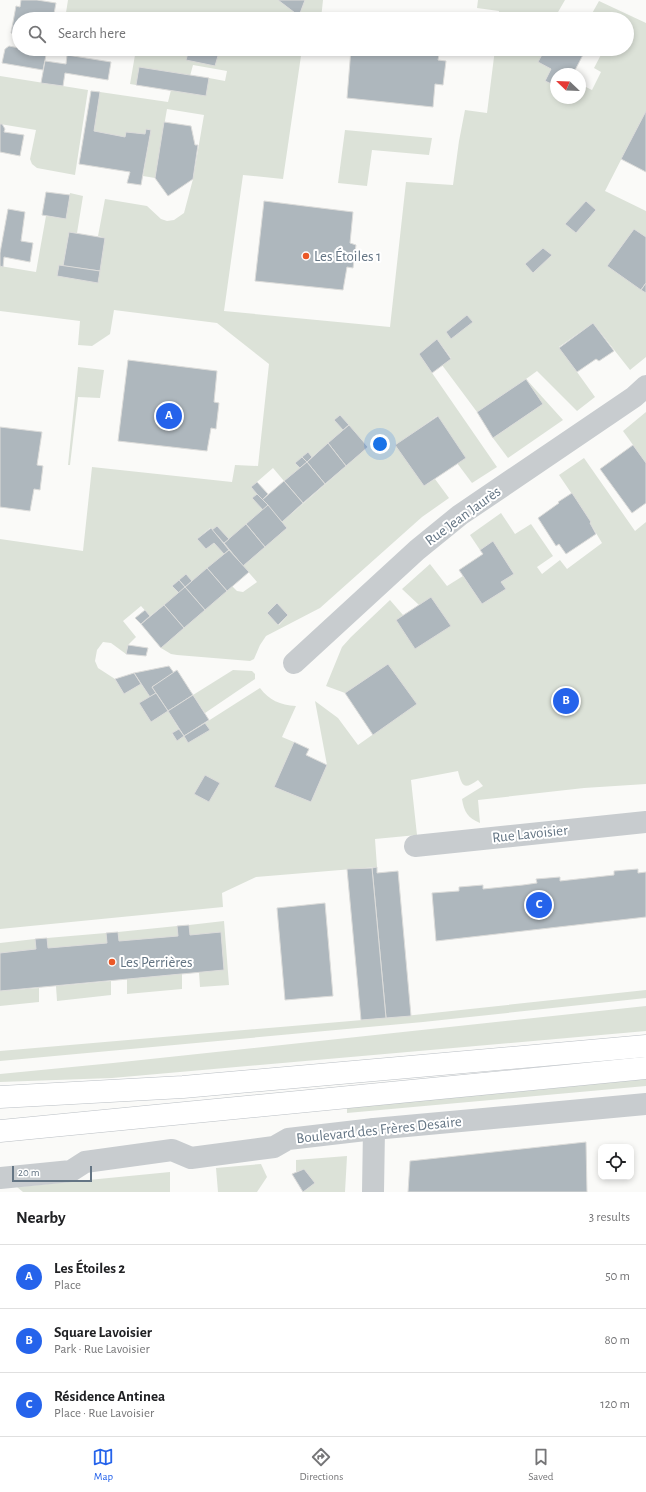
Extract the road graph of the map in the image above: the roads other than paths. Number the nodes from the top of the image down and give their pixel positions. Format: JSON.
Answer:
{"nodes":[{"id":1,"x":646,"y":386,"type":"edge"},
{"id":2,"x":294,"y":663,"type":"dead end"},
{"id":3,"x":646,"y":822,"type":"edge"},
{"id":4,"x":415,"y":846,"type":"dead end"},
{"id":5,"x":646,"y":1046,"type":"edge"},
{"id":6,"x":646,"y":1068,"type":"edge"},
{"id":7,"x":0,"y":1097,"type":"edge"},
{"id":8,"x":646,"y":1104,"type":"edge"},
{"id":9,"x":374,"y":1129,"type":"junction"},
{"id":10,"x":0,"y":1131,"type":"edge"},
{"id":11,"x":0,"y":1178,"type":"edge"},
{"id":12,"x":373,"y":1192,"type":"edge"}],
"edges":[{"from":1,"to":2,"type":"street","name":"Rue Jean Jaurès"},
{"from":3,"to":4,"type":"street","name":"Rue Lavoisier"},
{"from":5,"to":7,"type":"main road"},
{"from":6,"to":10,"type":"main road"},
{"from":8,"to":9,"type":"street","name":"Boulevard des Frères Desaire"},
{"from":9,"to":11,"type":"street","name":"Boulevard des Frères Desaire"},
{"from":9,"to":12,"type":"street"}]}
